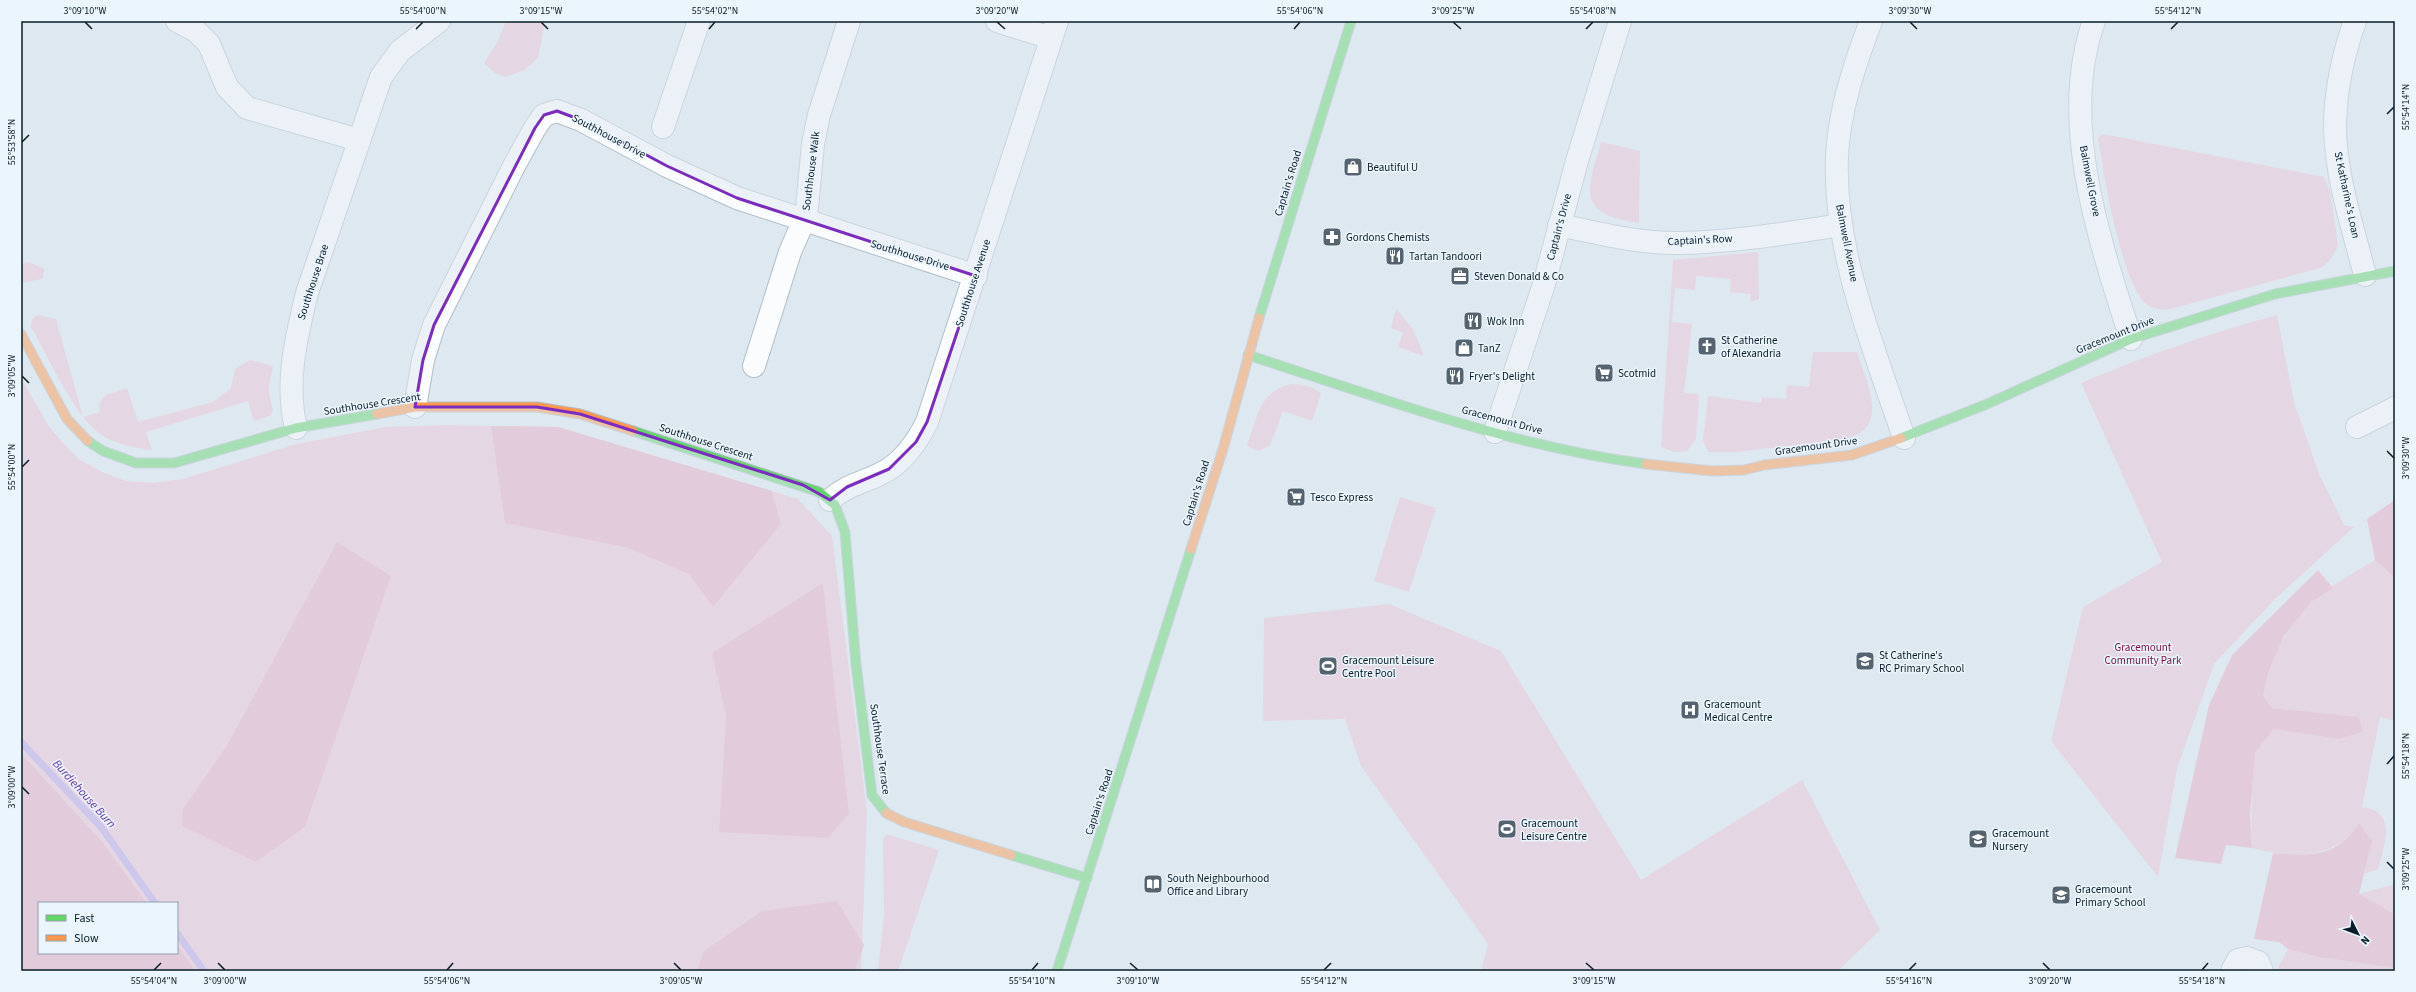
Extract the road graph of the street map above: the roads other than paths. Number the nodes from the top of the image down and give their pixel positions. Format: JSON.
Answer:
{"nodes":[{"id":1,"x":177,"y":21,"type":"edge"},
{"id":2,"x":439,"y":21,"type":"edge"},
{"id":3,"x":699,"y":21,"type":"edge"},
{"id":4,"x":849,"y":21,"type":"edge"},
{"id":5,"x":997,"y":21,"type":"edge"},
{"id":6,"x":1351,"y":21,"type":"edge"},
{"id":7,"x":1620,"y":21,"type":"edge"},
{"id":8,"x":1871,"y":21,"type":"edge"},
{"id":9,"x":2094,"y":21,"type":"edge"},
{"id":10,"x":2355,"y":21,"type":"edge"},
{"id":11,"x":1054,"y":29,"type":"edge"},
{"id":12,"x":663,"y":127,"type":"dead end"},
{"id":13,"x":359,"y":140,"type":"junction"},
{"id":14,"x":804,"y":220,"type":"junction"},
{"id":15,"x":1559,"y":225,"type":"junction"},
{"id":16,"x":1841,"y":225,"type":"junction"},
{"id":17,"x":2395,"y":271,"type":"edge"},
{"id":18,"x":2365,"y":275,"type":"junction"},
{"id":19,"x":976,"y":276,"type":"junction"},
{"id":20,"x":21,"y":334,"type":"edge"},
{"id":21,"x":2131,"y":339,"type":"junction"},
{"id":22,"x":1248,"y":355,"type":"junction"},
{"id":23,"x":754,"y":366,"type":"dead end"},
{"id":24,"x":415,"y":407,"type":"junction"},
{"id":25,"x":2395,"y":408,"type":"edge"},
{"id":26,"x":296,"y":428,"type":"junction"},
{"id":27,"x":2357,"y":428,"type":"dead end"},
{"id":28,"x":1495,"y":432,"type":"junction"},
{"id":29,"x":1904,"y":438,"type":"junction"},
{"id":30,"x":830,"y":500,"type":"junction"},
{"id":31,"x":1087,"y":878,"type":"junction"},
{"id":32,"x":1058,"y":971,"type":"edge"},
{"id":33,"x":2232,"y":971,"type":"edge"},
{"id":34,"x":2262,"y":971,"type":"edge"}],
"edges":[{"from":1,"to":13,"type":"street"},
{"from":2,"to":13,"type":"street","name":"Southhouse Brae"},
{"from":3,"to":12,"type":"street"},
{"from":4,"to":14,"type":"street","name":"Southhouse Walk"},
{"from":5,"to":11,"type":"street"},
{"from":6,"to":22,"type":"street","name":"Captain's Road"},
{"from":7,"to":15,"type":"street","name":"Captain's Drive"},
{"from":8,"to":16,"type":"street","name":"Balmwell Avenue"},
{"from":9,"to":21,"type":"street","name":"Balmwell Grove"},
{"from":10,"to":18,"type":"street","name":"St Katharine's Loan"},
{"from":11,"to":19,"type":"street","name":"Southhouse Avenue"},
{"from":13,"to":26,"type":"street","name":"Southhouse Brae"},
{"from":14,"to":19,"type":"street","name":"Southhouse Drive"},
{"from":14,"to":23,"type":"street","name":"Southhouse Walk"},
{"from":14,"to":24,"type":"street","name":"Southhouse Drive"},
{"from":15,"to":16,"type":"street","name":"Captain's Row"},
{"from":15,"to":28,"type":"street","name":"Captain's Drive"},
{"from":16,"to":29,"type":"street","name":"Balmwell Avenue"},
{"from":17,"to":18,"type":"street","name":"Gracemount Drive"},
{"from":18,"to":21,"type":"street","name":"Gracemount Drive"},
{"from":19,"to":30,"type":"street","name":"Southhouse Avenue"},
{"from":20,"to":26,"type":"street","name":"Southhouse Crescent"},
{"from":21,"to":29,"type":"street","name":"Gracemount Drive"},
{"from":22,"to":28,"type":"street","name":"Gracemount Drive"},
{"from":22,"to":31,"type":"street","name":"Captain's Road"},
{"from":24,"to":26,"type":"street","name":"Southhouse Crescent"},
{"from":24,"to":30,"type":"street","name":"Southhouse Crescent"},
{"from":25,"to":27,"type":"street"},
{"from":28,"to":29,"type":"street","name":"Gracemount Drive"},
{"from":30,"to":31,"type":"street","name":"Southhouse Terrace"},
{"from":31,"to":32,"type":"street","name":"Captain's Road"},
{"from":33,"to":34,"type":"street"}]}
